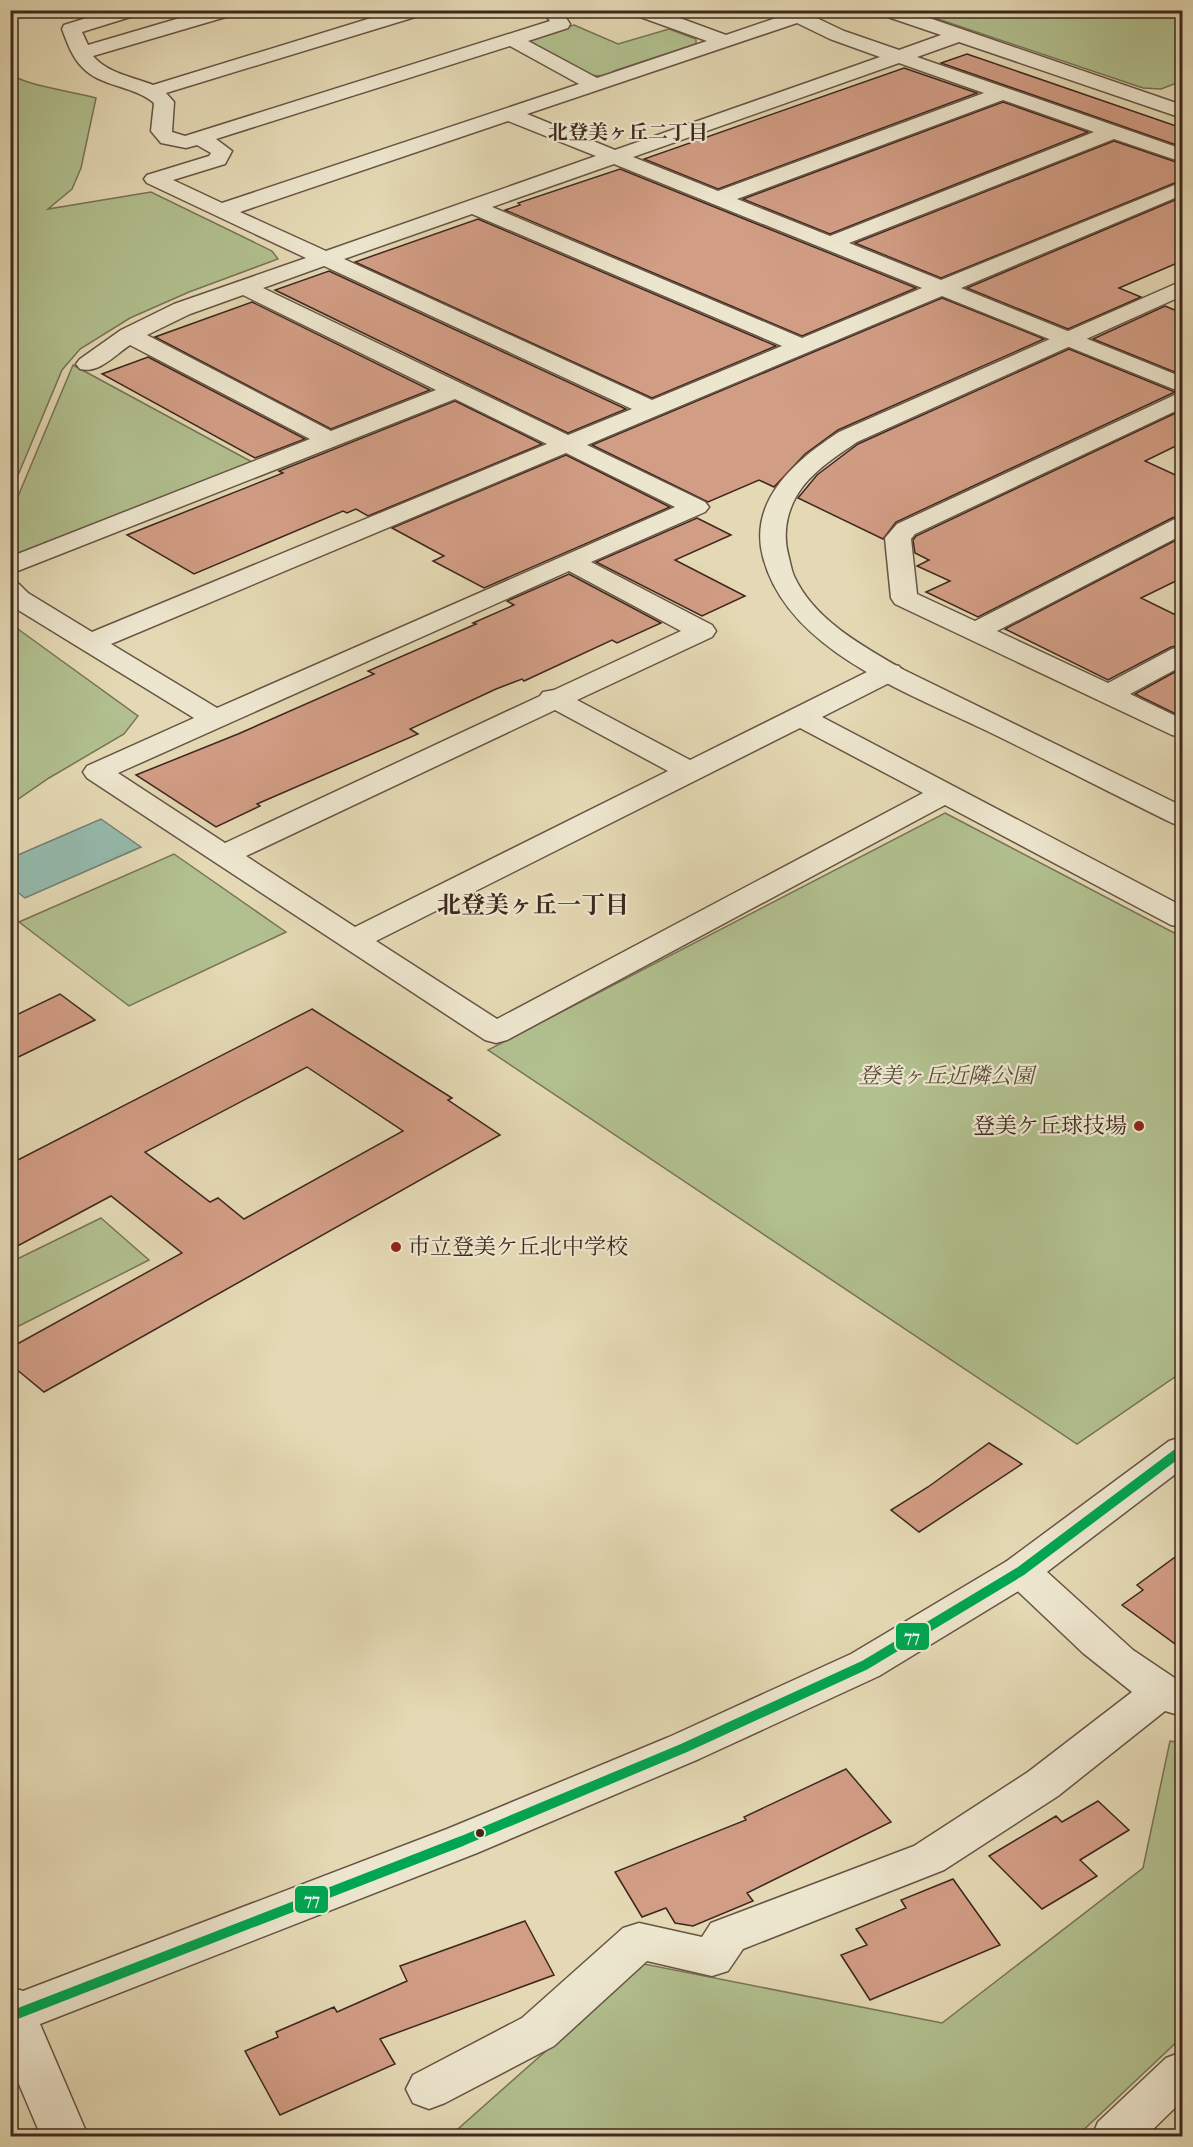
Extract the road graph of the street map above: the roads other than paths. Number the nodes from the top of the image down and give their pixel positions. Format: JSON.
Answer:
{"nodes":[{"id":1,"x":133,"y":10,"type":"edge"},
{"id":2,"x":551,"y":10,"type":"edge"},
{"id":3,"x":639,"y":10,"type":"edge"},
{"id":4,"x":886,"y":10,"type":"edge"},
{"id":5,"x":410,"y":11,"type":"edge"},
{"id":6,"x":216,"y":12,"type":"edge"},
{"id":7,"x":790,"y":14,"type":"edge"},
{"id":8,"x":957,"y":36,"type":"junction"},
{"id":9,"x":511,"y":39,"type":"junction"},
{"id":10,"x":725,"y":41,"type":"junction"},
{"id":11,"x":82,"y":53,"type":"junction"},
{"id":12,"x":899,"y":56,"type":"junction"},
{"id":13,"x":596,"y":86,"type":"junction"},
{"id":14,"x":153,"y":91,"type":"junction"},
{"id":15,"x":1174,"y":91,"type":"dead end"},
{"id":16,"x":1003,"y":93,"type":"junction"},
{"id":17,"x":1147,"y":100,"type":"junction"},
{"id":18,"x":1182,"y":112,"type":"edge"},
{"id":19,"x":511,"y":114,"type":"junction"},
{"id":20,"x":1113,"y":132,"type":"junction"},
{"id":21,"x":201,"y":140,"type":"junction"},
{"id":22,"x":1182,"y":156,"type":"edge"},
{"id":23,"x":615,"y":157,"type":"junction"},
{"id":24,"x":1182,"y":188,"type":"edge"},
{"id":25,"x":719,"y":198,"type":"junction"},
{"id":26,"x":474,"y":207,"type":"junction"},
{"id":27,"x":221,"y":212,"type":"junction"},
{"id":28,"x":831,"y":243,"type":"junction"},
{"id":29,"x":325,"y":259,"type":"junction"},
{"id":30,"x":244,"y":287,"type":"junction"},
{"id":31,"x":941,"y":288,"type":"junction"},
{"id":32,"x":1182,"y":288,"type":"edge"},
{"id":33,"x":129,"y":334,"type":"junction"},
{"id":34,"x":1067,"y":339,"type":"junction"},
{"id":35,"x":801,"y":346,"type":"junction"},
{"id":36,"x":88,"y":364,"type":"dead end"},
{"id":37,"x":1182,"y":385,"type":"edge"},
{"id":38,"x":457,"y":390,"type":"junction"},
{"id":39,"x":1182,"y":399,"type":"edge"},
{"id":40,"x":652,"y":409,"type":"junction"},
{"id":41,"x":330,"y":440,"type":"junction"},
{"id":42,"x":569,"y":443,"type":"junction"},
{"id":43,"x":1182,"y":525,"type":"edge"},
{"id":44,"x":570,"y":561,"type":"junction"},
{"id":45,"x":10,"y":566,"type":"edge"},
{"id":46,"x":10,"y":590,"type":"edge"},
{"id":47,"x":977,"y":631,"type":"junction"},
{"id":48,"x":90,"y":642,"type":"junction"},
{"id":49,"x":1182,"y":655,"type":"edge"},
{"id":50,"x":889,"y":672,"type":"junction"},
{"id":51,"x":1109,"y":694,"type":"junction"},
{"id":52,"x":553,"y":698,"type":"junction"},
{"id":53,"x":799,"y":716,"type":"junction"},
{"id":54,"x":217,"y":720,"type":"junction"},
{"id":55,"x":1182,"y":729,"type":"edge"},
{"id":56,"x":689,"y":771,"type":"junction"},
{"id":57,"x":943,"y":794,"type":"junction"},
{"id":58,"x":1182,"y":817,"type":"edge"},
{"id":59,"x":224,"y":855,"type":"junction"},
{"id":60,"x":1182,"y":918,"type":"edge"},
{"id":61,"x":356,"y":939,"type":"junction"},
{"id":62,"x":1182,"y":1450,"type":"edge"},
{"id":63,"x":1021,"y":1571,"type":"junction"},
{"id":64,"x":1171,"y":1696,"type":"edge"},
{"id":65,"x":12,"y":2013,"type":"edge"},
{"id":66,"x":1182,"y":2072,"type":"edge"},
{"id":67,"x":429,"y":2089,"type":"dead end"},
{"id":68,"x":64,"y":2136,"type":"edge"},
{"id":69,"x":1115,"y":2136,"type":"edge"}],
"edges":[{"from":1,"to":11,"type":"street"},
{"from":2,"to":9,"type":"street"},
{"from":3,"to":10,"type":"street"},
{"from":4,"to":8,"type":"street"},
{"from":5,"to":14,"type":"street"},
{"from":6,"to":11,"type":"street"},
{"from":7,"to":10,"type":"street"},
{"from":7,"to":12,"type":"street"},
{"from":8,"to":12,"type":"street"},
{"from":8,"to":17,"type":"street"},
{"from":9,"to":13,"type":"street"},
{"from":9,"to":21,"type":"street"},
{"from":10,"to":13,"type":"street"},
{"from":11,"to":14,"type":"street"},
{"from":12,"to":16,"type":"street"},
{"from":12,"to":23,"type":"street"},
{"from":13,"to":19,"type":"street"},
{"from":14,"to":21,"type":"street"},
{"from":15,"to":17,"type":"street"},
{"from":16,"to":20,"type":"street"},
{"from":16,"to":25,"type":"street"},
{"from":17,"to":18,"type":"street"},
{"from":19,"to":23,"type":"street"},
{"from":19,"to":27,"type":"street"},
{"from":20,"to":22,"type":"street"},
{"from":20,"to":28,"type":"street"},
{"from":21,"to":27,"type":"street"},
{"from":23,"to":25,"type":"street"},
{"from":23,"to":26,"type":"street"},
{"from":24,"to":31,"type":"street"},
{"from":25,"to":28,"type":"street"},
{"from":26,"to":29,"type":"street"},
{"from":26,"to":35,"type":"street"},
{"from":27,"to":29,"type":"street"},
{"from":28,"to":31,"type":"street"},
{"from":29,"to":30,"type":"street"},
{"from":29,"to":40,"type":"street"},
{"from":30,"to":33,"type":"street"},
{"from":30,"to":38,"type":"street"},
{"from":31,"to":34,"type":"street"},
{"from":31,"to":35,"type":"street"},
{"from":32,"to":34,"type":"street"},
{"from":33,"to":36,"type":"street"},
{"from":33,"to":41,"type":"street"},
{"from":34,"to":37,"type":"street"},
{"from":34,"to":50,"type":"street"},
{"from":35,"to":40,"type":"street"},
{"from":38,"to":41,"type":"street"},
{"from":38,"to":42,"type":"street"},
{"from":39,"to":47,"type":"street"},
{"from":40,"to":42,"type":"street"},
{"from":41,"to":45,"type":"street"},
{"from":42,"to":44,"type":"street"},
{"from":42,"to":48,"type":"street"},
{"from":43,"to":47,"type":"street"},
{"from":44,"to":52,"type":"street"},
{"from":44,"to":54,"type":"street"},
{"from":46,"to":48,"type":"street"},
{"from":47,"to":51,"type":"street"},
{"from":48,"to":54,"type":"street"},
{"from":49,"to":51,"type":"street"},
{"from":50,"to":53,"type":"street"},
{"from":50,"to":58,"type":"street"},
{"from":51,"to":55,"type":"street"},
{"from":52,"to":56,"type":"street"},
{"from":52,"to":59,"type":"street"},
{"from":53,"to":56,"type":"street"},
{"from":53,"to":57,"type":"street"},
{"from":54,"to":59,"type":"street"},
{"from":56,"to":61,"type":"street"},
{"from":57,"to":60,"type":"street"},
{"from":57,"to":61,"type":"street"},
{"from":59,"to":61,"type":"street"},
{"from":62,"to":63,"type":"street"},
{"from":63,"to":64,"type":"street"},
{"from":63,"to":65,"type":"street"},
{"from":64,"to":67,"type":"street"},
{"from":65,"to":68,"type":"street"},
{"from":66,"to":69,"type":"street"}]}
